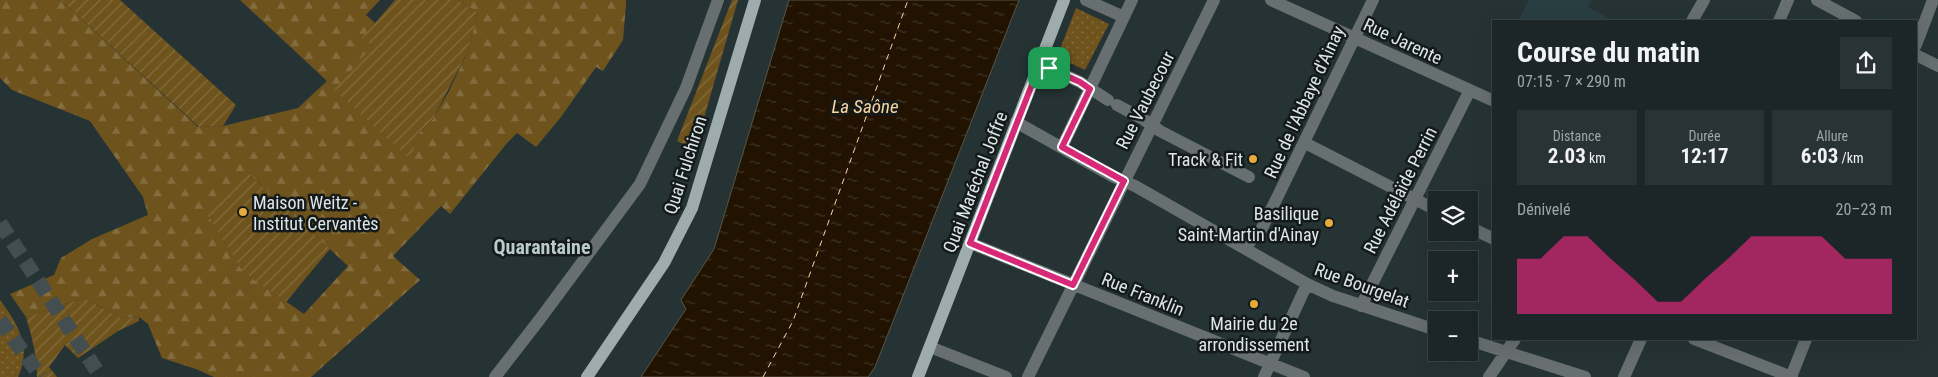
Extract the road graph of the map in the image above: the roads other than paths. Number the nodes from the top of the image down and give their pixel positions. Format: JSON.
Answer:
{"nodes":[{"id":1,"x":718,"y":0,"type":"edge"},
{"id":2,"x":755,"y":0,"type":"edge"},
{"id":3,"x":1064,"y":0,"type":"edge"},
{"id":4,"x":1086,"y":0,"type":"edge"},
{"id":5,"x":1132,"y":0,"type":"edge"},
{"id":6,"x":1214,"y":0,"type":"edge"},
{"id":7,"x":1271,"y":0,"type":"edge"},
{"id":8,"x":1373,"y":0,"type":"edge"},
{"id":9,"x":1704,"y":0,"type":"edge"},
{"id":10,"x":1788,"y":0,"type":"edge"},
{"id":11,"x":1817,"y":0,"type":"edge"},
{"id":12,"x":1933,"y":0,"type":"edge"},
{"id":13,"x":1124,"y":17,"type":"junction"},
{"id":14,"x":1693,"y":20,"type":"edge"},
{"id":15,"x":1779,"y":20,"type":"edge"},
{"id":16,"x":1854,"y":20,"type":"edge"},
{"id":17,"x":1354,"y":38,"type":"junction"},
{"id":18,"x":1917,"y":41,"type":"edge"},
{"id":19,"x":1917,"y":56,"type":"edge"},
{"id":20,"x":1040,"y":64,"type":"junction"},
{"id":21,"x":1938,"y":66,"type":"edge"},
{"id":22,"x":1090,"y":89,"type":"junction"},
{"id":23,"x":1470,"y":90,"type":"junction"},
{"id":24,"x":1492,"y":100,"type":"edge"},
{"id":25,"x":1016,"y":122,"type":"junction"},
{"id":26,"x":1152,"y":126,"type":"junction"},
{"id":27,"x":1305,"y":143,"type":"junction"},
{"id":28,"x":1062,"y":147,"type":"junction"},
{"id":29,"x":1249,"y":176,"type":"dead end"},
{"id":30,"x":1124,"y":181,"type":"junction"},
{"id":31,"x":1414,"y":199,"type":"junction"},
{"id":32,"x":1428,"y":206,"type":"edge"},
{"id":33,"x":1478,"y":231,"type":"edge"},
{"id":34,"x":1492,"y":238,"type":"edge"},
{"id":35,"x":1250,"y":242,"type":"dead end"},
{"id":36,"x":970,"y":243,"type":"junction"},
{"id":37,"x":1307,"y":284,"type":"junction"},
{"id":38,"x":1073,"y":285,"type":"junction"},
{"id":39,"x":1361,"y":306,"type":"junction"},
{"id":40,"x":1428,"y":327,"type":"edge"},
{"id":41,"x":1514,"y":340,"type":"edge"},
{"id":42,"x":1641,"y":340,"type":"edge"},
{"id":43,"x":1697,"y":340,"type":"edge"},
{"id":44,"x":1806,"y":340,"type":"edge"},
{"id":45,"x":1478,"y":343,"type":"edge"},
{"id":46,"x":930,"y":347,"type":"junction"},
{"id":47,"x":1505,"y":352,"type":"junction"},
{"id":48,"x":1270,"y":364,"type":"junction"},
{"id":49,"x":495,"y":377,"type":"edge"},
{"id":50,"x":587,"y":377,"type":"edge"},
{"id":51,"x":918,"y":377,"type":"edge"},
{"id":52,"x":1006,"y":377,"type":"edge"},
{"id":53,"x":1028,"y":377,"type":"edge"},
{"id":54,"x":1264,"y":377,"type":"edge"},
{"id":55,"x":1304,"y":377,"type":"edge"},
{"id":56,"x":1489,"y":377,"type":"edge"},
{"id":57,"x":1585,"y":377,"type":"edge"},
{"id":58,"x":1624,"y":377,"type":"edge"},
{"id":59,"x":1791,"y":377,"type":"edge"}],
"edges":[{"from":1,"to":49,"type":"street"},
{"from":2,"to":50,"type":"main road","name":"Quai Fulchiron"},
{"from":3,"to":20,"type":"main road","name":"Quai Maréchal Joffre"},
{"from":4,"to":13,"type":"street"},
{"from":5,"to":13,"type":"street"},
{"from":6,"to":26,"type":"street","name":"Rue Vaubecour"},
{"from":7,"to":17,"type":"street","name":"Rue Jarente"},
{"from":8,"to":17,"type":"street","name":"Rue de l'Abbaye d'Ainay"},
{"from":9,"to":14,"type":"street"},
{"from":10,"to":15,"type":"street"},
{"from":11,"to":16,"type":"street"},
{"from":12,"to":18,"type":"street"},
{"from":13,"to":22,"type":"street"},
{"from":17,"to":23,"type":"street","name":"Rue Jarente"},
{"from":17,"to":27,"type":"street","name":"Rue de l'Abbaye d'Ainay"},
{"from":19,"to":21,"type":"street"},
{"from":20,"to":22,"type":"street"},
{"from":20,"to":25,"type":"main road","name":"Quai Maréchal Joffre"},
{"from":22,"to":26,"type":"street"},
{"from":22,"to":28,"type":"street"},
{"from":23,"to":24,"type":"street","name":"Rue Jarente"},
{"from":23,"to":31,"type":"street","name":"Rue Adélaïde Perrin"},
{"from":25,"to":28,"type":"street","name":"Rue Bourgelat"},
{"from":25,"to":36,"type":"main road","name":"Quai Maréchal Joffre"},
{"from":26,"to":29,"type":"street"},
{"from":26,"to":30,"type":"street","name":"Rue Vaubecour"},
{"from":27,"to":31,"type":"street"},
{"from":27,"to":35,"type":"street","name":"Rue de l'Abbaye d'Ainay"},
{"from":28,"to":30,"type":"street","name":"Rue Bourgelat"},
{"from":30,"to":37,"type":"street","name":"Rue Bourgelat"},
{"from":30,"to":38,"type":"street","name":"Rue Vaubecour"},
{"from":31,"to":32,"type":"street"},
{"from":31,"to":39,"type":"street","name":"Rue Adélaïde Perrin"},
{"from":33,"to":34,"type":"street"},
{"from":36,"to":38,"type":"street","name":"Rue Franklin"},
{"from":36,"to":46,"type":"main road","name":"Quai Maréchal Joffre"},
{"from":37,"to":39,"type":"street","name":"Rue Bourgelat"},
{"from":37,"to":48,"type":"street"},
{"from":38,"to":48,"type":"street","name":"Rue Franklin"},
{"from":38,"to":53,"type":"street","name":"Rue Vaubecour"},
{"from":39,"to":40,"type":"street","name":"Rue Bourgelat"},
{"from":41,"to":47,"type":"street"},
{"from":42,"to":58,"type":"street"},
{"from":43,"to":59,"type":"street"},
{"from":44,"to":59,"type":"street"},
{"from":45,"to":47,"type":"street"},
{"from":46,"to":51,"type":"main road","name":"Quai Maréchal Joffre"},
{"from":46,"to":52,"type":"street"},
{"from":47,"to":56,"type":"street"},
{"from":47,"to":57,"type":"street"},
{"from":48,"to":54,"type":"street"},
{"from":48,"to":55,"type":"street","name":"Rue Franklin"}]}
